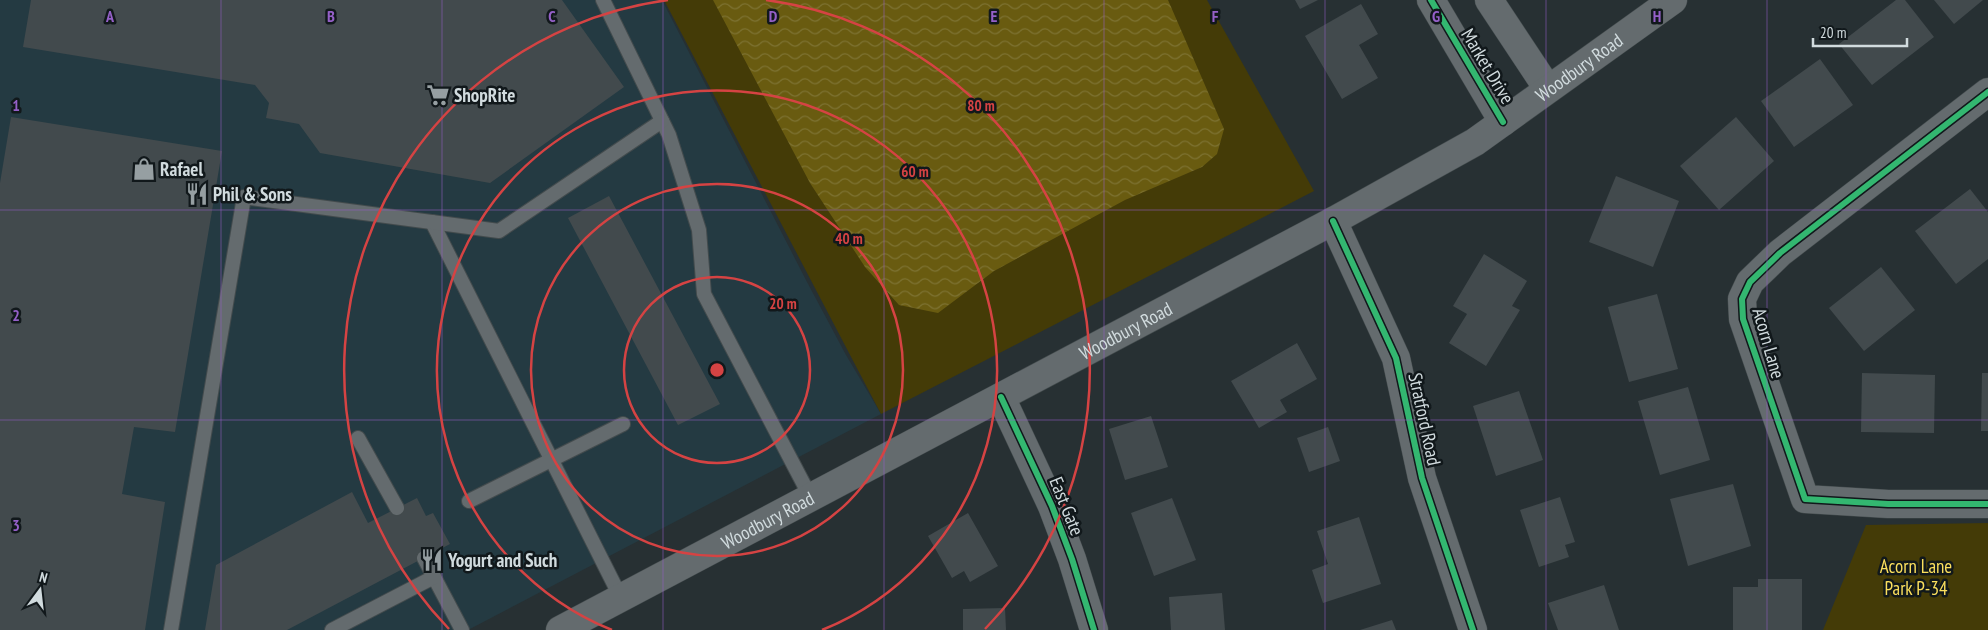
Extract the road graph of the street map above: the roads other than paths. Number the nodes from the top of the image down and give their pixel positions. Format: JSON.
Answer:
{"nodes":[{"id":1,"x":603,"y":0,"type":"edge"},
{"id":2,"x":1432,"y":0,"type":"edge"},
{"id":3,"x":1489,"y":0,"type":"edge"},
{"id":4,"x":1672,"y":0,"type":"edge"},
{"id":5,"x":1548,"y":90,"type":"junction"},
{"id":6,"x":1988,"y":92,"type":"edge"},
{"id":7,"x":662,"y":121,"type":"junction"},
{"id":8,"x":1503,"y":122,"type":"junction"},
{"id":9,"x":1333,"y":221,"type":"junction"},
{"id":10,"x":432,"y":222,"type":"junction"},
{"id":11,"x":1001,"y":397,"type":"junction"},
{"id":12,"x":623,"y":424,"type":"dead end"},
{"id":13,"x":358,"y":438,"type":"dead end"},
{"id":14,"x":551,"y":460,"type":"junction"},
{"id":15,"x":811,"y":498,"type":"junction"},
{"id":16,"x":469,"y":501,"type":"dead end"},
{"id":17,"x":1988,"y":504,"type":"edge"},
{"id":18,"x":397,"y":508,"type":"dead end"},
{"id":19,"x":424,"y":558,"type":"dead end"},
{"id":20,"x":434,"y":577,"type":"junction"},
{"id":21,"x":621,"y":598,"type":"junction"},
{"id":22,"x":171,"y":630,"type":"edge"},
{"id":23,"x":332,"y":630,"type":"edge"},
{"id":24,"x":462,"y":630,"type":"edge"},
{"id":25,"x":560,"y":630,"type":"edge"},
{"id":26,"x":1094,"y":630,"type":"edge"},
{"id":27,"x":1473,"y":630,"type":"edge"}],
"edges":[{"from":1,"to":7,"type":"lane"},
{"from":2,"to":8,"type":"street","name":"Market Drive"},
{"from":3,"to":5,"type":"street","name":"Market Drive"},
{"from":4,"to":5,"type":"street","name":"Woodbury Road"},
{"from":5,"to":8,"type":"street","name":"Woodbury Road"},
{"from":6,"to":17,"type":"street","name":"Acorn Lane"},
{"from":7,"to":10,"type":"lane"},
{"from":7,"to":15,"type":"lane"},
{"from":8,"to":9,"type":"street","name":"Woodbury Road"},
{"from":9,"to":11,"type":"street","name":"Woodbury Road"},
{"from":9,"to":27,"type":"street","name":"Stratford Road"},
{"from":10,"to":14,"type":"lane"},
{"from":10,"to":22,"type":"lane"},
{"from":11,"to":15,"type":"street","name":"Woodbury Road"},
{"from":11,"to":26,"type":"street","name":"East Gate"},
{"from":12,"to":14,"type":"lane"},
{"from":13,"to":18,"type":"lane"},
{"from":14,"to":16,"type":"lane"},
{"from":14,"to":21,"type":"lane"},
{"from":15,"to":21,"type":"street","name":"Woodbury Road"},
{"from":19,"to":20,"type":"lane"},
{"from":20,"to":23,"type":"lane"},
{"from":20,"to":24,"type":"lane"},
{"from":21,"to":25,"type":"street","name":"Woodbury Road"}]}
